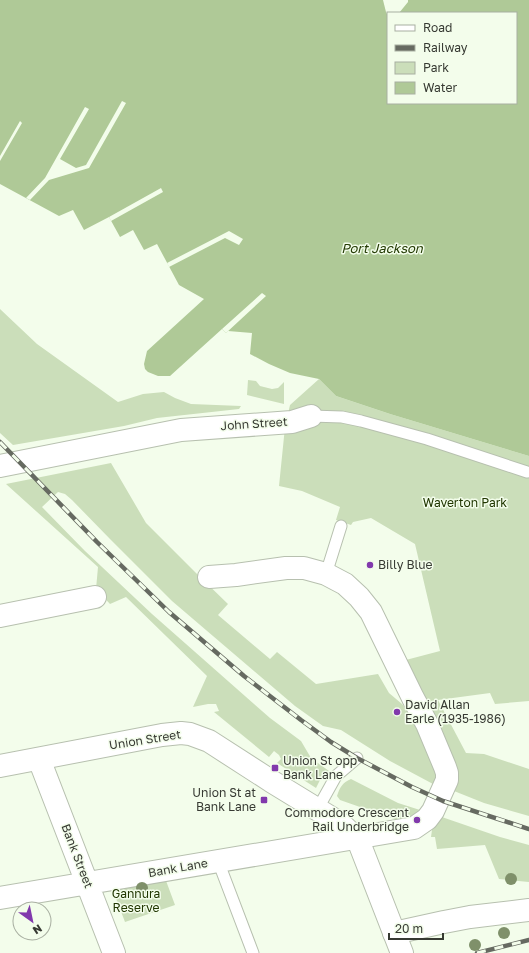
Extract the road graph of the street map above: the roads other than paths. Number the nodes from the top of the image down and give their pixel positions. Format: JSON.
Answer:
{"nodes":[{"id":1,"x":311,"y":416,"type":"joint"},
{"id":2,"x":0,"y":466,"type":"edge"},
{"id":3,"x":526,"y":472,"type":"dead end"},
{"id":4,"x":341,"y":526,"type":"dead end"},
{"id":5,"x":326,"y":574,"type":"junction"},
{"id":6,"x":209,"y":577,"type":"dead end"},
{"id":7,"x":95,"y":597,"type":"dead end"},
{"id":8,"x":0,"y":616,"type":"edge"},
{"id":9,"x":357,"y":758,"type":"dead end"},
{"id":10,"x":39,"y":759,"type":"junction"},
{"id":11,"x":0,"y":766,"type":"edge"},
{"id":12,"x":317,"y":810,"type":"junction"},
{"id":13,"x":356,"y":838,"type":"junction"},
{"id":14,"x":218,"y":861,"type":"junction"},
{"id":15,"x":87,"y":883,"type":"junction"},
{"id":16,"x":0,"y":898,"type":"edge"},
{"id":17,"x":529,"y":910,"type":"edge"},
{"id":18,"x":394,"y":933,"type":"junction"},
{"id":19,"x":114,"y":953,"type":"edge"},
{"id":20,"x":254,"y":953,"type":"edge"},
{"id":21,"x":402,"y":953,"type":"edge"}],
"edges":[{"from":1,"to":2,"type":"street","name":"John Street"},
{"from":1,"to":3,"type":"lane","name":"John Street"},
{"from":4,"to":5,"type":"lane"},
{"from":5,"to":6,"type":"street","name":"Bank Lane"},
{"from":5,"to":13,"type":"street","name":"Bank Lane"},
{"from":7,"to":8,"type":"street"},
{"from":9,"to":12,"type":"lane"},
{"from":10,"to":11,"type":"street","name":"Union Street"},
{"from":10,"to":12,"type":"street","name":"Union Street"},
{"from":10,"to":15,"type":"street","name":"Bank Street"},
{"from":12,"to":13,"type":"street","name":"Union Street"},
{"from":13,"to":14,"type":"street","name":"Bank Lane"},
{"from":13,"to":18,"type":"street"},
{"from":14,"to":15,"type":"street","name":"Bank Lane"},
{"from":14,"to":20,"type":"lane"},
{"from":15,"to":16,"type":"street","name":"Bank Lane"},
{"from":15,"to":19,"type":"street","name":"Bank Street"},
{"from":17,"to":18,"type":"street"},
{"from":18,"to":21,"type":"street"}]}
